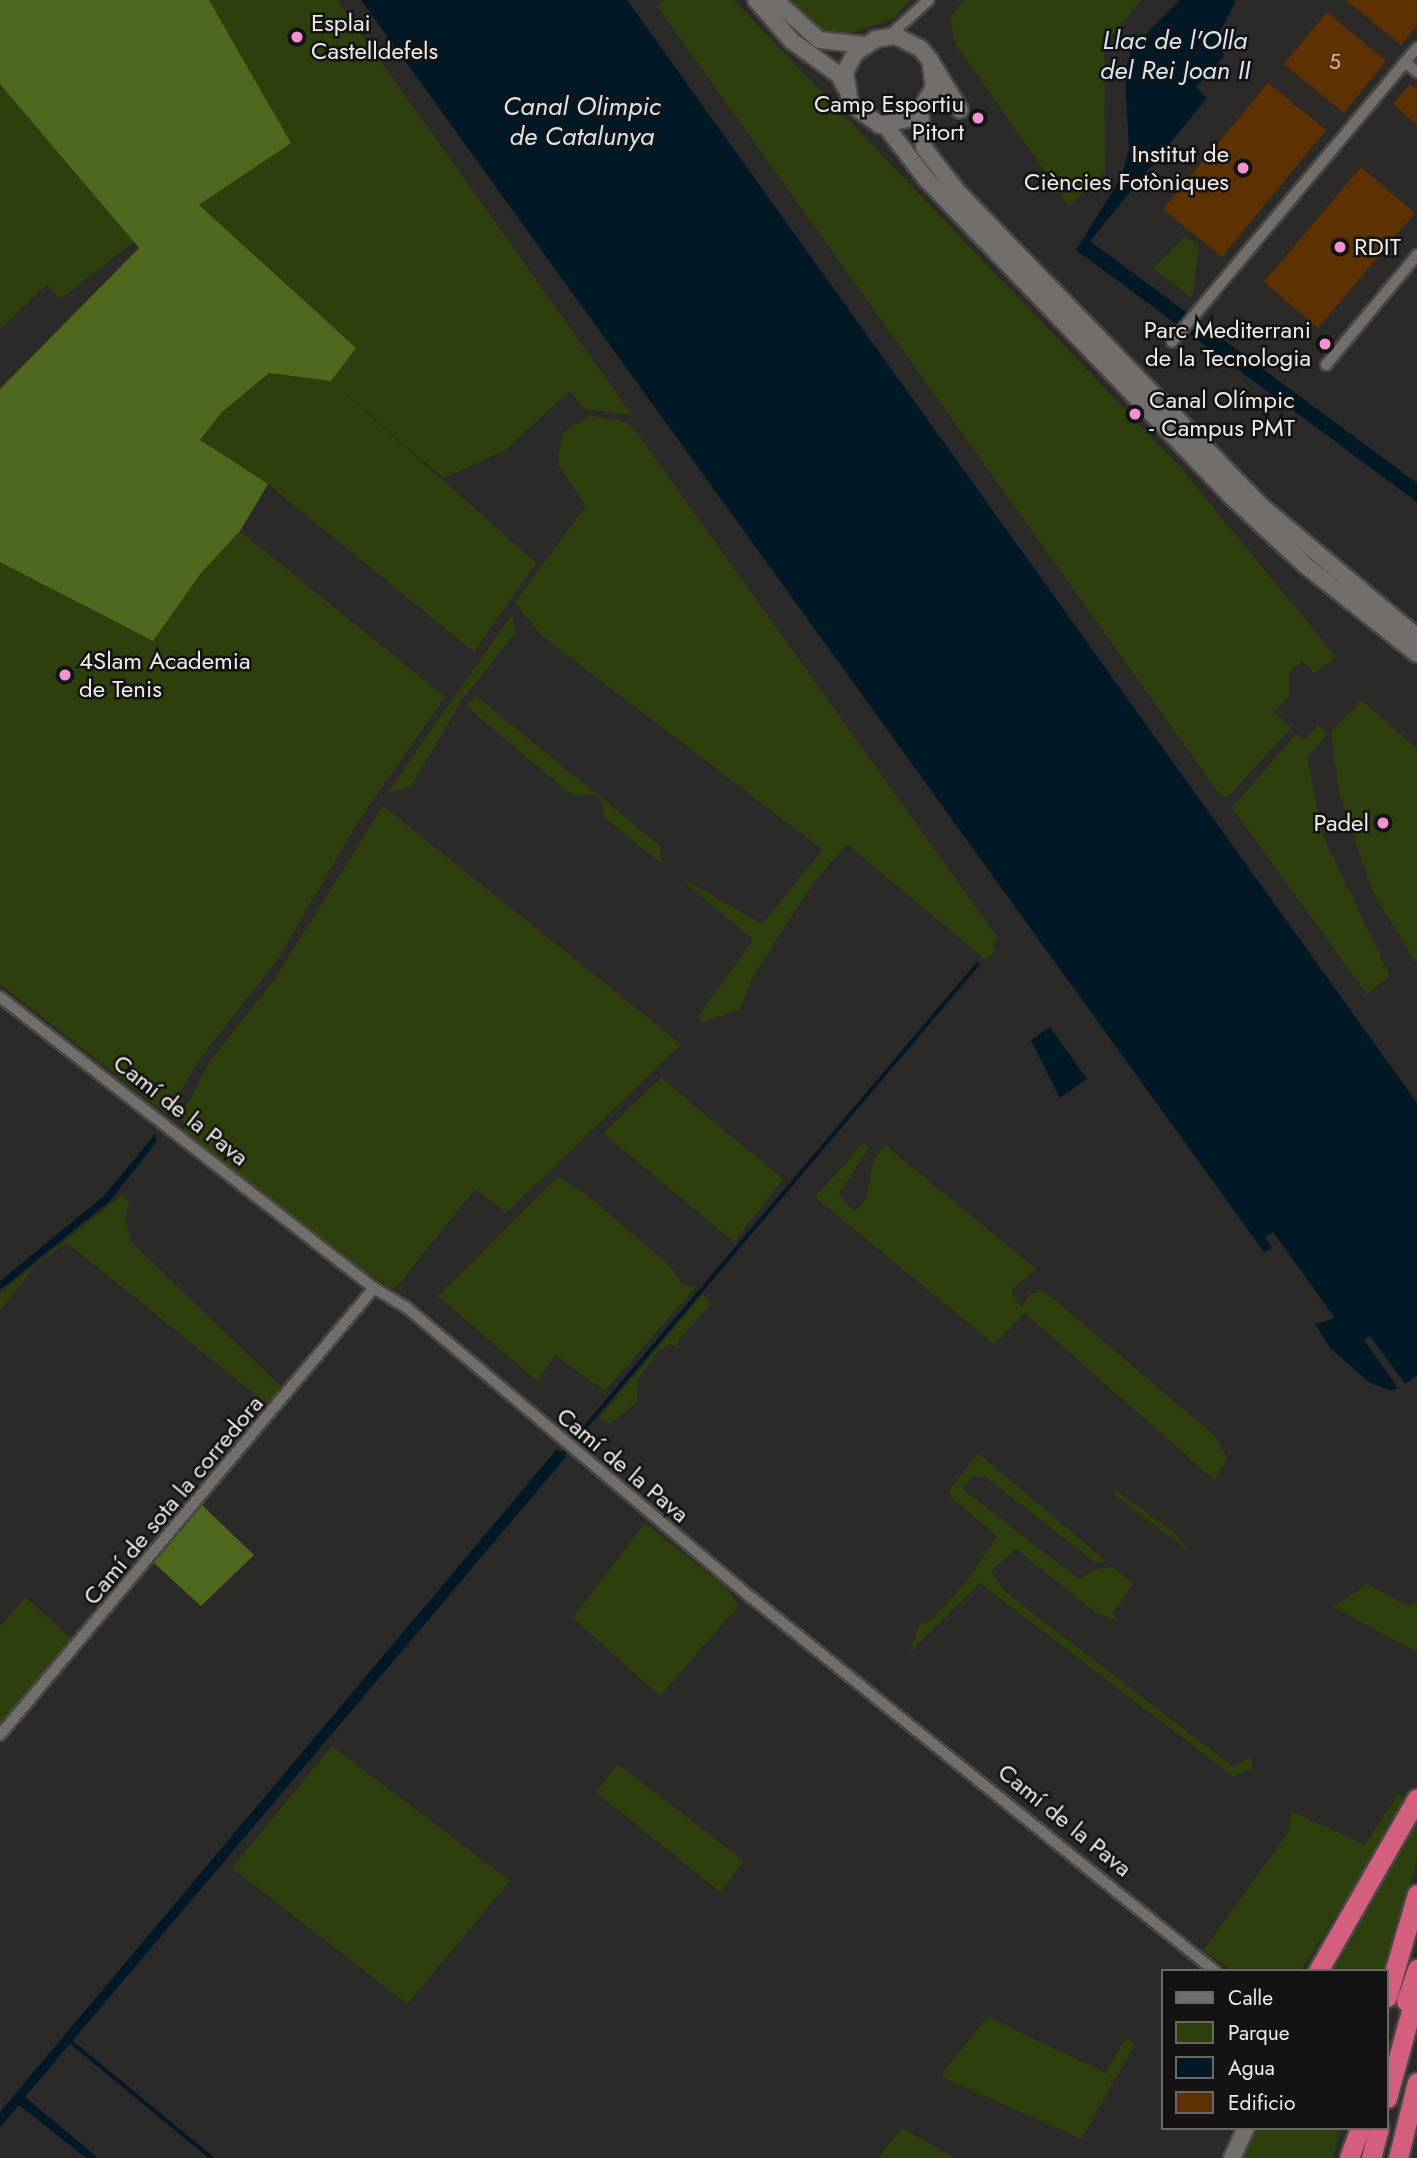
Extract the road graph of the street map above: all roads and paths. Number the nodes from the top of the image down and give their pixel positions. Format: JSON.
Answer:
{"nodes":[{"id":1,"x":756,"y":0,"type":"edge"},
{"id":2,"x":775,"y":0,"type":"edge"},
{"id":3,"x":929,"y":0,"type":"edge"},
{"id":4,"x":915,"y":17,"type":"junction"},
{"id":5,"x":888,"y":36,"type":"junction"},
{"id":6,"x":865,"y":45,"type":"junction"},
{"id":7,"x":916,"y":45,"type":"junction"},
{"id":8,"x":1417,"y":48,"type":"edge"},
{"id":9,"x":930,"y":60,"type":"junction"},
{"id":10,"x":1405,"y":62,"type":"junction"},
{"id":11,"x":1417,"y":72,"type":"edge"},
{"id":12,"x":845,"y":88,"type":"junction"},
{"id":13,"x":924,"y":108,"type":"junction"},
{"id":14,"x":885,"y":125,"type":"junction"},
{"id":15,"x":1417,"y":255,"type":"edge"},
{"id":16,"x":1175,"y":339,"type":"dead end"},
{"id":17,"x":1326,"y":365,"type":"dead end"},
{"id":18,"x":1417,"y":637,"type":"edge"},
{"id":19,"x":1417,"y":654,"type":"edge"},
{"id":20,"x":0,"y":997,"type":"edge"},
{"id":21,"x":374,"y":1288,"type":"junction"},
{"id":22,"x":0,"y":1735,"type":"edge"},
{"id":23,"x":1417,"y":1798,"type":"edge"},
{"id":24,"x":1417,"y":1894,"type":"edge"},
{"id":25,"x":1214,"y":1969,"type":"edge"},
{"id":26,"x":1319,"y":1969,"type":"edge"},
{"id":27,"x":1417,"y":1969,"type":"edge"},
{"id":28,"x":1417,"y":1989,"type":"edge"},
{"id":29,"x":1389,"y":1990,"type":"edge"},
{"id":30,"x":1389,"y":2046,"type":"edge"},
{"id":31,"x":1417,"y":2082,"type":"edge"},
{"id":32,"x":1389,"y":2091,"type":"edge"},
{"id":33,"x":1245,"y":2130,"type":"edge"},
{"id":34,"x":1347,"y":2130,"type":"edge"},
{"id":35,"x":1359,"y":2130,"type":"edge"},
{"id":36,"x":1378,"y":2130,"type":"edge"},
{"id":37,"x":1232,"y":2158,"type":"edge"},
{"id":38,"x":1339,"y":2158,"type":"edge"},
{"id":39,"x":1349,"y":2158,"type":"edge"},
{"id":40,"x":1371,"y":2158,"type":"edge"},
{"id":41,"x":1398,"y":2158,"type":"edge"}],
"edges":[{"from":1,"to":12,"type":"street"},
{"from":2,"to":6,"type":"street"},
{"from":3,"to":4,"type":"street"},
{"from":4,"to":5,"type":"street"},
{"from":4,"to":7,"type":"street"},
{"from":5,"to":6,"type":"street"},
{"from":5,"to":7,"type":"street"},
{"from":6,"to":12,"type":"street"},
{"from":7,"to":9,"type":"street"},
{"from":8,"to":10,"type":"street"},
{"from":9,"to":13,"type":"street"},
{"from":9,"to":13,"type":"street"},
{"from":10,"to":11,"type":"street"},
{"from":10,"to":16,"type":"street"},
{"from":12,"to":14,"type":"street"},
{"from":13,"to":14,"type":"street"},
{"from":13,"to":18,"type":"street"},
{"from":14,"to":19,"type":"street"},
{"from":15,"to":17,"type":"street"},
{"from":20,"to":21,"type":"street","name":"Camí de la Pava"},
{"from":21,"to":22,"type":"street","name":"Camí de sota la corredora"},
{"from":21,"to":25,"type":"street","name":"Camí de la Pava"},
{"from":23,"to":26,"type":"highway"},
{"from":24,"to":29,"type":"highway"},
{"from":27,"to":30,"type":"highway"},
{"from":28,"to":32,"type":"highway"},
{"from":31,"to":41,"type":"highway"},
{"from":33,"to":37,"type":"street"},
{"from":34,"to":38,"type":"highway"},
{"from":35,"to":39,"type":"highway"},
{"from":36,"to":40,"type":"highway"}]}
